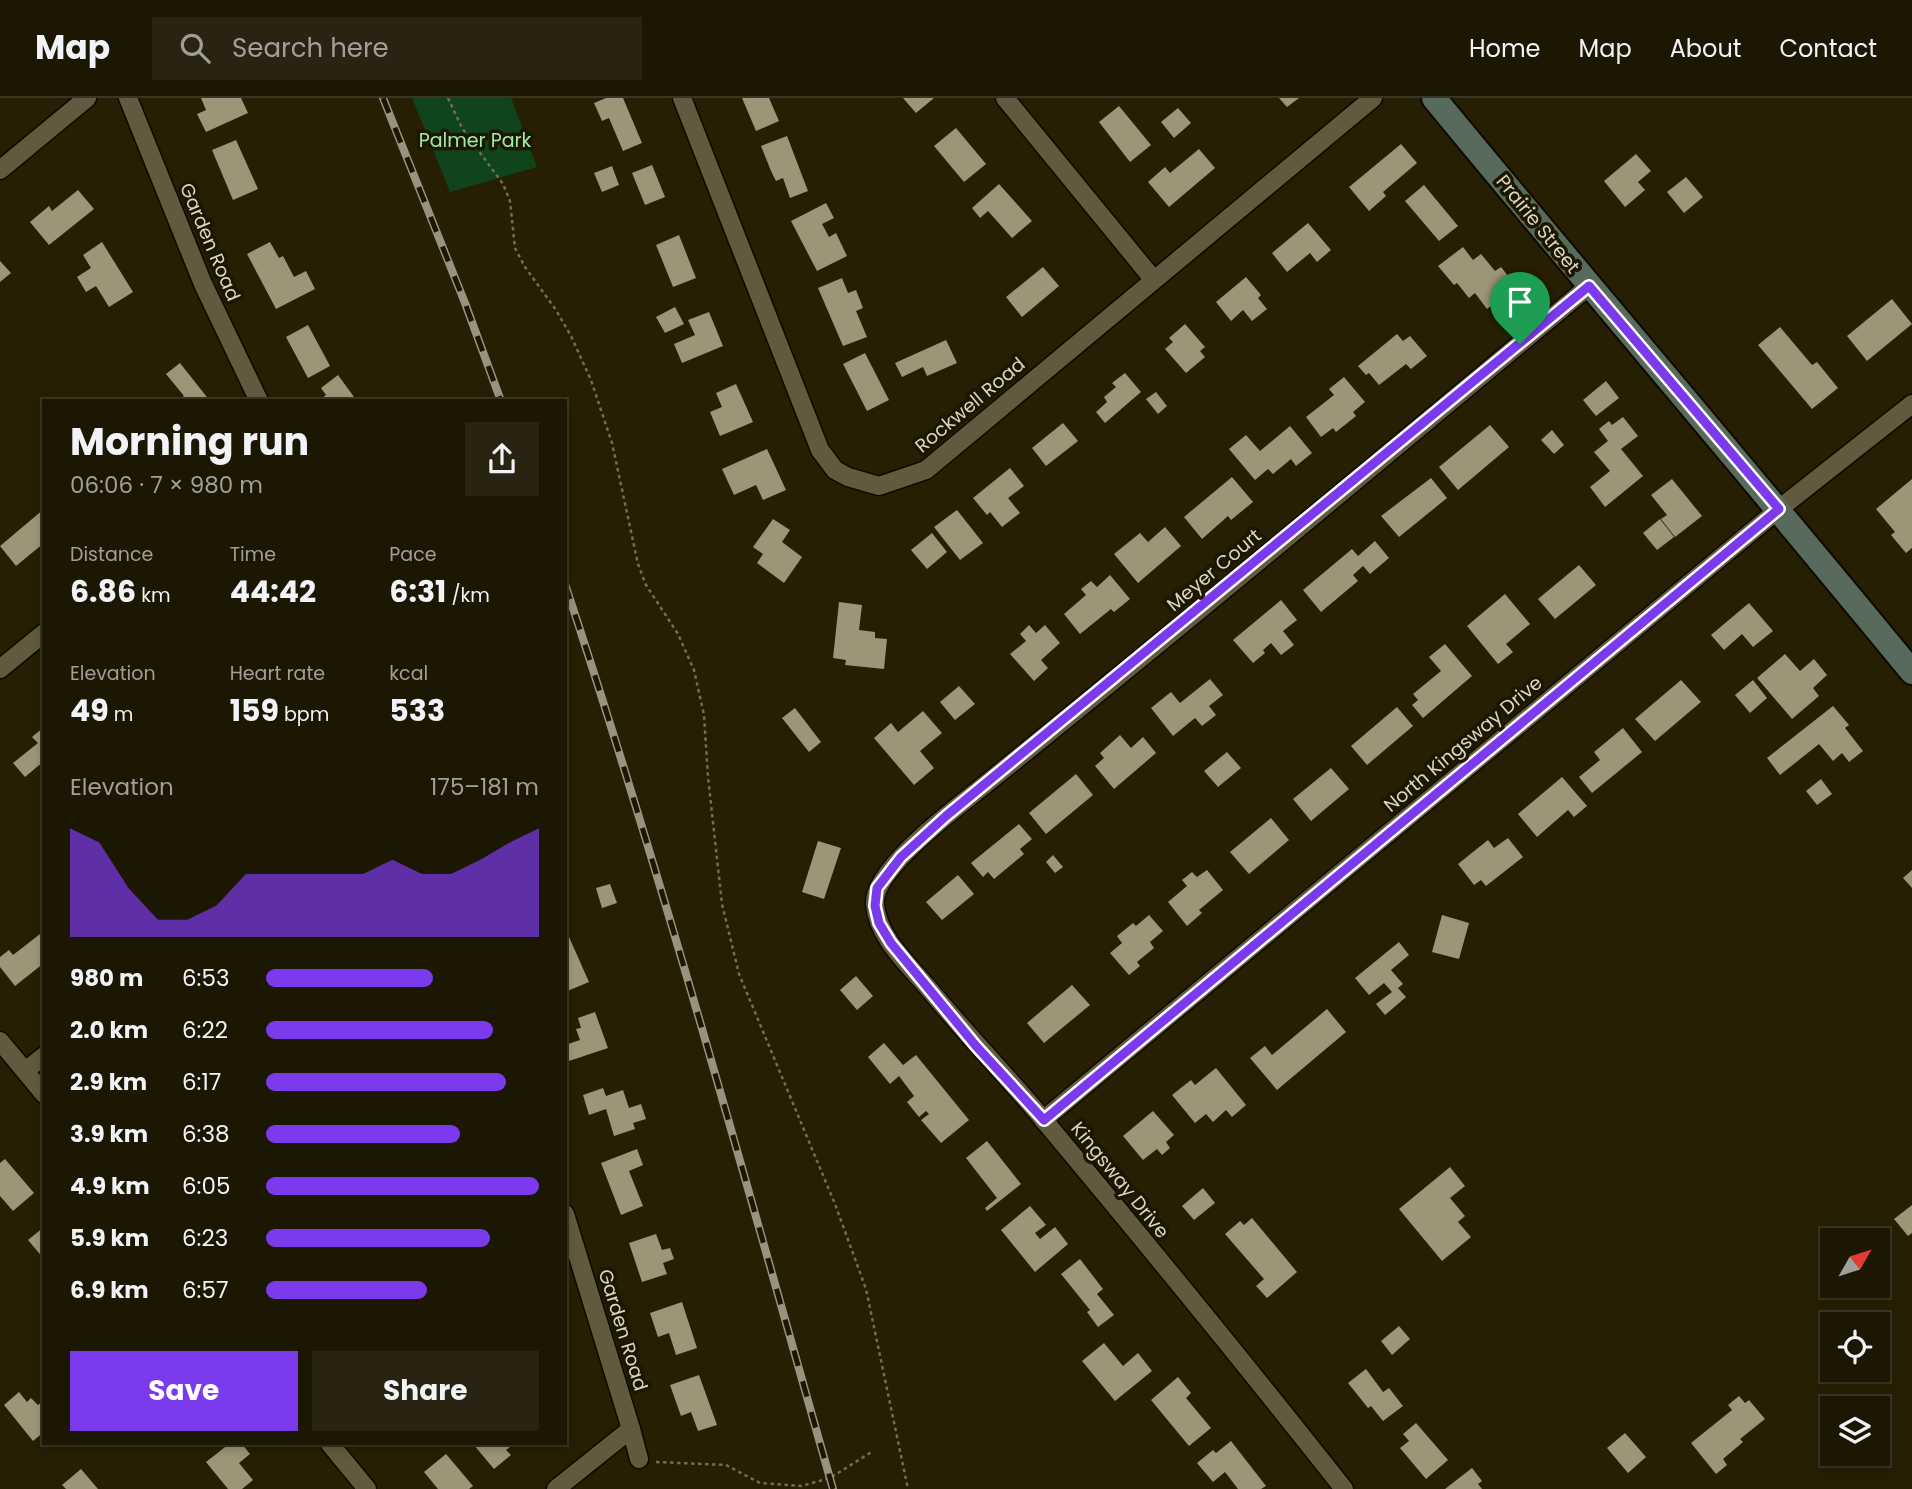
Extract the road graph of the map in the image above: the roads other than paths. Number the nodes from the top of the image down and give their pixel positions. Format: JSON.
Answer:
{"nodes":[{"id":1,"x":87,"y":98,"type":"edge"},
{"id":2,"x":128,"y":98,"type":"edge"},
{"id":3,"x":682,"y":98,"type":"edge"},
{"id":4,"x":1005,"y":98,"type":"edge"},
{"id":5,"x":1373,"y":98,"type":"edge"},
{"id":6,"x":1434,"y":98,"type":"edge"},
{"id":7,"x":0,"y":170,"type":"edge"},
{"id":8,"x":1153,"y":279,"type":"junction"},
{"id":9,"x":1589,"y":286,"type":"junction"},
{"id":10,"x":258,"y":399,"type":"edge"},
{"id":11,"x":1912,"y":404,"type":"edge"},
{"id":12,"x":1779,"y":509,"type":"junction"},
{"id":13,"x":42,"y":635,"type":"edge"},
{"id":14,"x":0,"y":668,"type":"edge"},
{"id":15,"x":1912,"y":672,"type":"edge"},
{"id":16,"x":875,"y":895,"type":"joint"},
{"id":17,"x":0,"y":1041,"type":"edge"},
{"id":18,"x":42,"y":1058,"type":"edge"},
{"id":19,"x":25,"y":1071,"type":"junction"},
{"id":20,"x":42,"y":1092,"type":"edge"},
{"id":21,"x":1044,"y":1120,"type":"junction"},
{"id":22,"x":567,"y":1221,"type":"edge"},
{"id":23,"x":631,"y":1429,"type":"junction"},
{"id":24,"x":331,"y":1445,"type":"edge"},
{"id":25,"x":639,"y":1460,"type":"road end"},
{"id":26,"x":367,"y":1489,"type":"edge"},
{"id":27,"x":556,"y":1489,"type":"edge"},
{"id":28,"x":1344,"y":1489,"type":"edge"}],
"edges":[{"from":1,"to":7,"type":"street"},
{"from":2,"to":10,"type":"street","name":"Garden Road"},
{"from":3,"to":8,"type":"street","name":"Rockwell Road"},
{"from":4,"to":8,"type":"street"},
{"from":5,"to":8,"type":"street","name":"Rockwell Road"},
{"from":6,"to":9,"type":"street","name":"Prairie Street"},
{"from":9,"to":12,"type":"street","name":"Prairie Street"},
{"from":9,"to":16,"type":"street","name":"Meyer Court"},
{"from":11,"to":12,"type":"street","name":"North Kingsway Drive"},
{"from":12,"to":15,"type":"street","name":"Prairie Street"},
{"from":12,"to":21,"type":"street","name":"North Kingsway Drive"},
{"from":13,"to":14,"type":"street"},
{"from":16,"to":21,"type":"street","name":"Kingsway Drive"},
{"from":17,"to":19,"type":"street"},
{"from":18,"to":19,"type":"street"},
{"from":19,"to":20,"type":"street"},
{"from":21,"to":28,"type":"street","name":"Kingsway Drive"},
{"from":22,"to":23,"type":"street","name":"Garden Road"},
{"from":23,"to":25,"type":"street","name":"Garden Road"},
{"from":23,"to":27,"type":"street"},
{"from":24,"to":26,"type":"street"}]}
